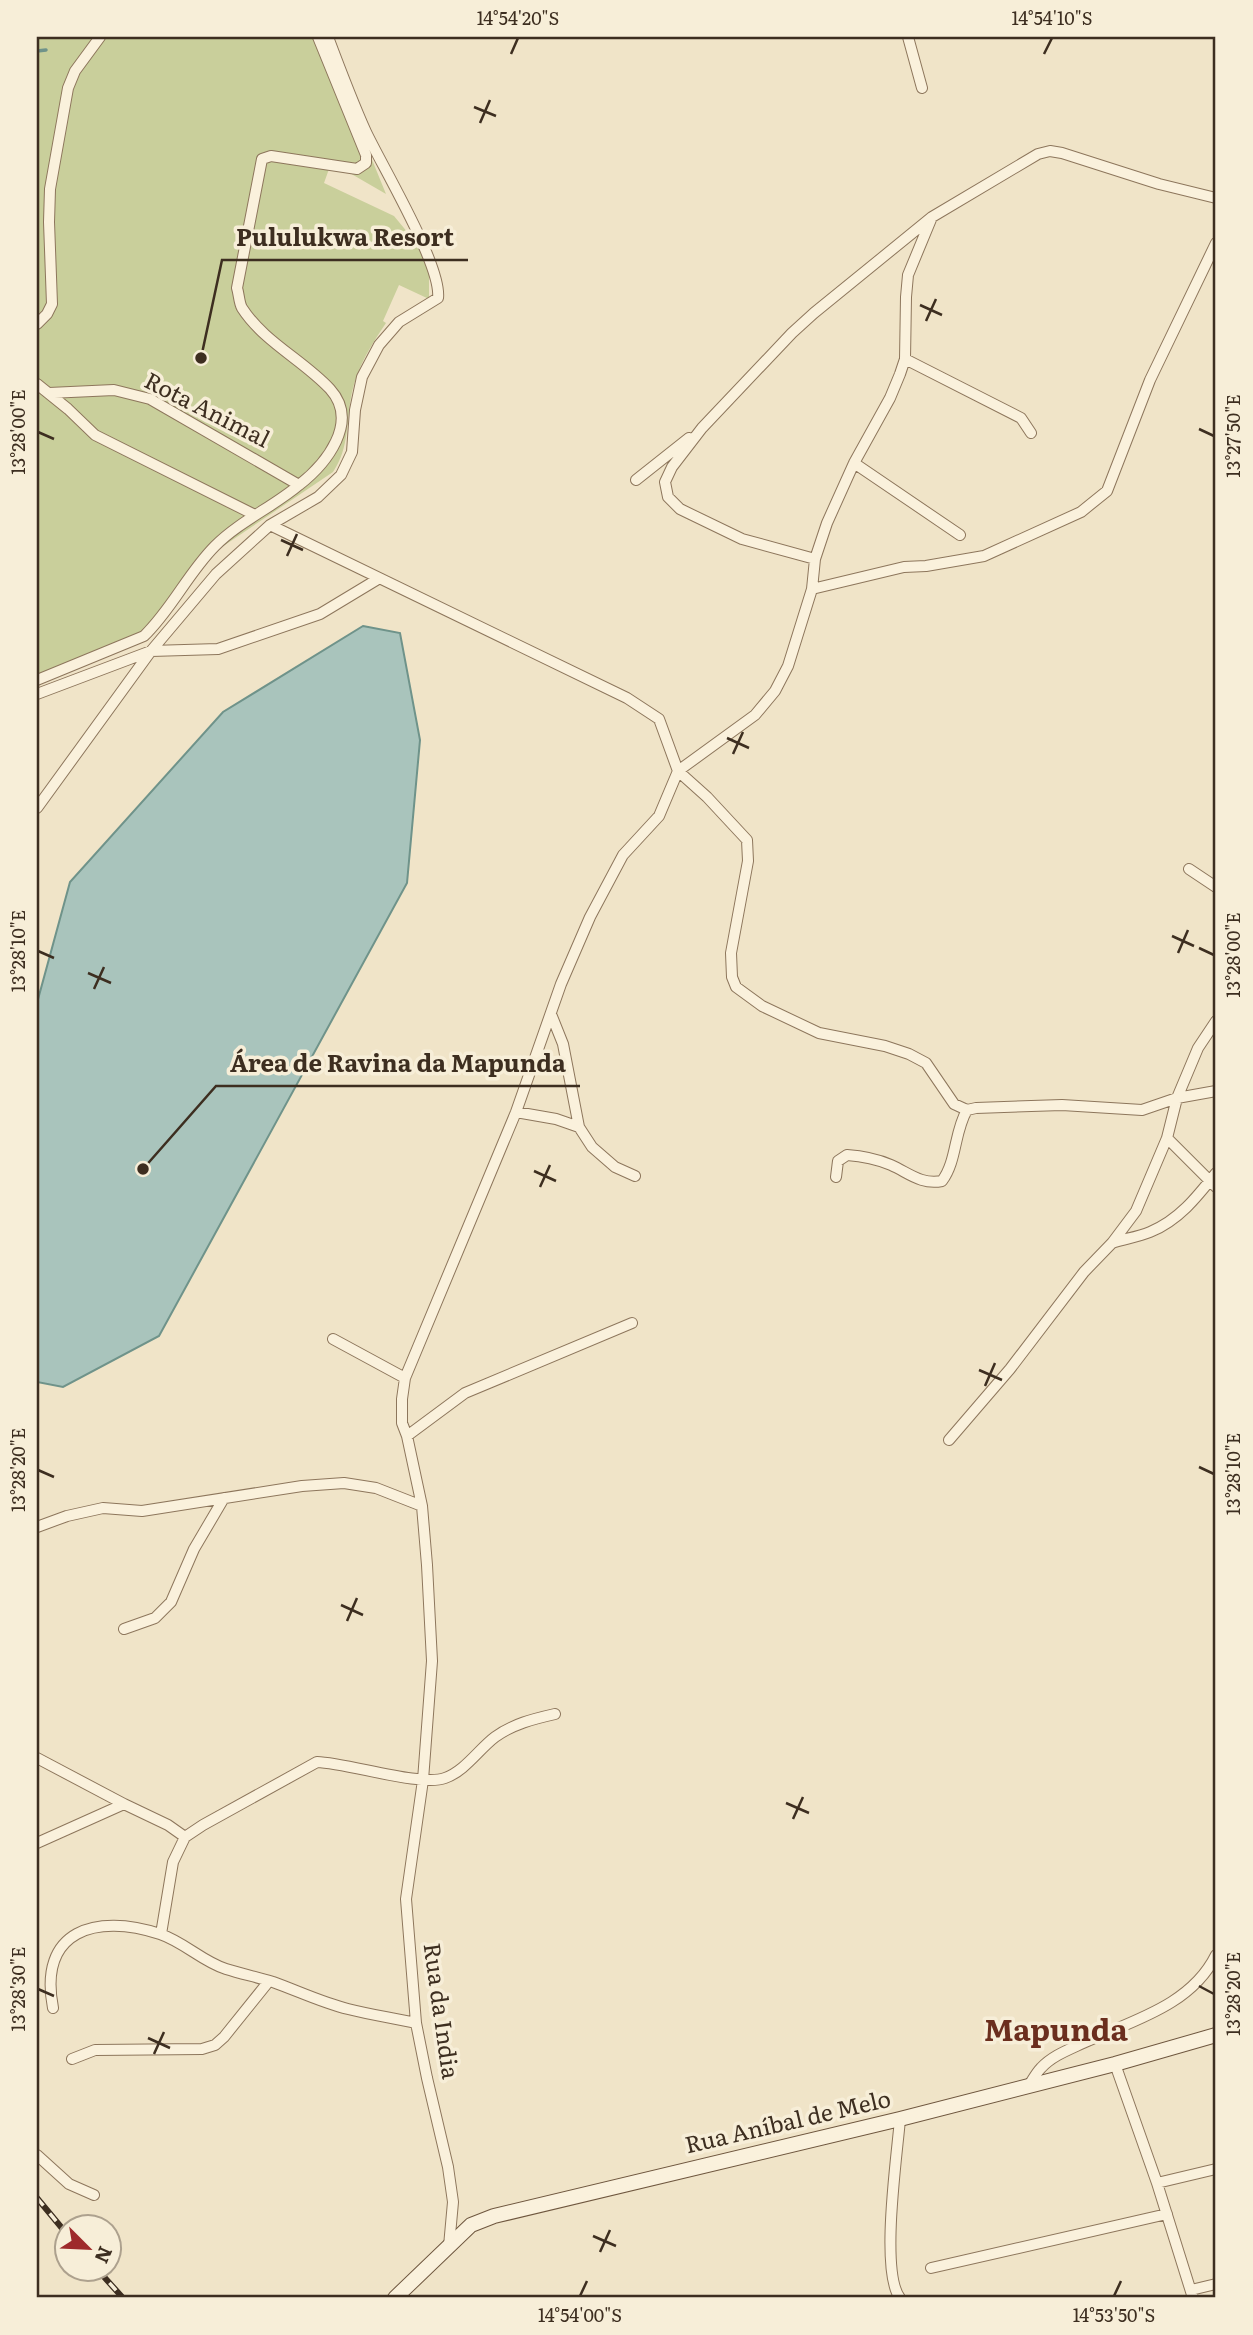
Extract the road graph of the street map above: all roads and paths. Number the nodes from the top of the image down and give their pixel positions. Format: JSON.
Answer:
{"nodes":[{"id":1,"x":100,"y":37,"type":"edge"},
{"id":2,"x":318,"y":37,"type":"edge"},
{"id":3,"x":328,"y":37,"type":"edge"},
{"id":4,"x":908,"y":37,"type":"edge"},
{"id":5,"x":922,"y":88,"type":"dead end"},
{"id":6,"x":1216,"y":198,"type":"edge"},
{"id":7,"x":932,"y":217,"type":"junction"},
{"id":8,"x":1216,"y":243,"type":"edge"},
{"id":9,"x":37,"y":324,"type":"edge"},
{"id":10,"x":905,"y":359,"type":"junction"},
{"id":11,"x":37,"y":384,"type":"edge"},
{"id":12,"x":49,"y":393,"type":"junction"},
{"id":13,"x":702,"y":428,"type":"junction"},
{"id":14,"x":1031,"y":433,"type":"dead end"},
{"id":15,"x":854,"y":463,"type":"junction"},
{"id":16,"x":636,"y":480,"type":"dead end"},
{"id":17,"x":299,"y":485,"type":"junction"},
{"id":18,"x":255,"y":515,"type":"junction"},
{"id":19,"x":270,"y":525,"type":"junction"},
{"id":20,"x":960,"y":535,"type":"dead end"},
{"id":21,"x":815,"y":559,"type":"junction"},
{"id":22,"x":378,"y":579,"type":"junction"},
{"id":23,"x":812,"y":589,"type":"junction"},
{"id":24,"x":150,"y":651,"type":"junction"},
{"id":25,"x":37,"y":680,"type":"edge"},
{"id":26,"x":37,"y":694,"type":"edge"},
{"id":27,"x":678,"y":771,"type":"junction"},
{"id":28,"x":37,"y":808,"type":"edge"},
{"id":29,"x":1189,"y":869,"type":"dead end"},
{"id":30,"x":1216,"y":887,"type":"edge"},
{"id":31,"x":551,"y":1014,"type":"junction"},
{"id":32,"x":1216,"y":1021,"type":"edge"},
{"id":33,"x":1216,"y":1091,"type":"edge"},
{"id":34,"x":1177,"y":1098,"type":"junction"},
{"id":35,"x":967,"y":1110,"type":"junction"},
{"id":36,"x":516,"y":1112,"type":"junction"},
{"id":37,"x":579,"y":1127,"type":"junction"},
{"id":38,"x":1167,"y":1138,"type":"junction"},
{"id":39,"x":635,"y":1176,"type":"dead end"},
{"id":40,"x":836,"y":1177,"type":"dead end"},
{"id":41,"x":1214,"y":1180,"type":"edge"},
{"id":42,"x":1112,"y":1243,"type":"junction"},
{"id":43,"x":632,"y":1324,"type":"dead end"},
{"id":44,"x":333,"y":1339,"type":"dead end"},
{"id":45,"x":405,"y":1378,"type":"junction"},
{"id":46,"x":407,"y":1436,"type":"junction"},
{"id":47,"x":949,"y":1440,"type":"dead end"},
{"id":48,"x":224,"y":1498,"type":"junction"},
{"id":49,"x":422,"y":1506,"type":"junction"},
{"id":50,"x":37,"y":1527,"type":"edge"},
{"id":51,"x":124,"y":1629,"type":"dead end"},
{"id":52,"x":555,"y":1714,"type":"dead end"},
{"id":53,"x":37,"y":1758,"type":"edge"},
{"id":54,"x":424,"y":1780,"type":"junction"},
{"id":55,"x":124,"y":1804,"type":"junction"},
{"id":56,"x":185,"y":1837,"type":"junction"},
{"id":57,"x":37,"y":1843,"type":"edge"},
{"id":58,"x":161,"y":1934,"type":"junction"},
{"id":59,"x":1216,"y":1955,"type":"edge"},
{"id":60,"x":269,"y":1981,"type":"junction"},
{"id":61,"x":53,"y":2008,"type":"dead end"},
{"id":62,"x":416,"y":2023,"type":"junction"},
{"id":63,"x":1216,"y":2035,"type":"edge"},
{"id":64,"x":72,"y":2059,"type":"dead end"},
{"id":65,"x":1115,"y":2064,"type":"junction"},
{"id":66,"x":1028,"y":2087,"type":"junction"},
{"id":67,"x":900,"y":2119,"type":"junction"},
{"id":68,"x":37,"y":2155,"type":"edge"},
{"id":69,"x":1216,"y":2169,"type":"edge"},
{"id":70,"x":1157,"y":2183,"type":"junction"},
{"id":71,"x":94,"y":2195,"type":"dead end"},
{"id":72,"x":1167,"y":2214,"type":"junction"},
{"id":73,"x":449,"y":2246,"type":"junction"},
{"id":74,"x":931,"y":2269,"type":"dead end"},
{"id":75,"x":1216,"y":2284,"type":"edge"},
{"id":76,"x":1192,"y":2294,"type":"edge"},
{"id":77,"x":395,"y":2298,"type":"edge"},
{"id":78,"x":900,"y":2298,"type":"edge"}],
"edges":[{"from":1,"to":9,"type":"street"},
{"from":2,"to":17,"type":"street"},
{"from":3,"to":19,"type":"street"},
{"from":4,"to":5,"type":"street"},
{"from":6,"to":7,"type":"street"},
{"from":7,"to":10,"type":"street"},
{"from":7,"to":13,"type":"street"},
{"from":8,"to":23,"type":"street"},
{"from":10,"to":14,"type":"street"},
{"from":10,"to":15,"type":"street"},
{"from":11,"to":12,"type":"street"},
{"from":12,"to":17,"type":"street","name":"Rota Animal"},
{"from":12,"to":18,"type":"street"},
{"from":13,"to":16,"type":"street"},
{"from":13,"to":21,"type":"street"},
{"from":15,"to":20,"type":"street"},
{"from":15,"to":21,"type":"street"},
{"from":17,"to":18,"type":"street"},
{"from":18,"to":25,"type":"street"},
{"from":19,"to":22,"type":"street"},
{"from":19,"to":24,"type":"street"},
{"from":21,"to":23,"type":"street"},
{"from":22,"to":24,"type":"street"},
{"from":22,"to":27,"type":"street"},
{"from":23,"to":27,"type":"street"},
{"from":24,"to":26,"type":"street"},
{"from":24,"to":28,"type":"street"},
{"from":27,"to":31,"type":"street","name":"Rua da India"},
{"from":27,"to":35,"type":"street"},
{"from":29,"to":30,"type":"street"},
{"from":31,"to":36,"type":"street","name":"Rua da India"},
{"from":31,"to":37,"type":"street"},
{"from":32,"to":34,"type":"street"},
{"from":33,"to":34,"type":"street"},
{"from":34,"to":35,"type":"street"},
{"from":34,"to":38,"type":"street"},
{"from":35,"to":40,"type":"street"},
{"from":36,"to":37,"type":"street"},
{"from":36,"to":45,"type":"street","name":"Rua da India"},
{"from":37,"to":39,"type":"street"},
{"from":38,"to":41,"type":"street"},
{"from":38,"to":42,"type":"street"},
{"from":41,"to":42,"type":"street"},
{"from":42,"to":47,"type":"street"},
{"from":43,"to":46,"type":"street"},
{"from":44,"to":45,"type":"street"},
{"from":45,"to":46,"type":"street","name":"Rua da India"},
{"from":46,"to":49,"type":"street","name":"Rua da India"},
{"from":48,"to":49,"type":"street"},
{"from":48,"to":50,"type":"street"},
{"from":48,"to":51,"type":"street"},
{"from":49,"to":54,"type":"street","name":"Rua da India"},
{"from":52,"to":54,"type":"street"},
{"from":53,"to":55,"type":"street"},
{"from":54,"to":56,"type":"street"},
{"from":54,"to":62,"type":"street","name":"Rua da India"},
{"from":55,"to":56,"type":"street"},
{"from":55,"to":57,"type":"street"},
{"from":56,"to":58,"type":"street"},
{"from":58,"to":60,"type":"street"},
{"from":58,"to":61,"type":"street"},
{"from":59,"to":66,"type":"street"},
{"from":60,"to":62,"type":"street"},
{"from":60,"to":64,"type":"street"},
{"from":62,"to":73,"type":"street","name":"Rua da India"},
{"from":63,"to":65,"type":"street","name":"Rua Aníbal de Melo"},
{"from":65,"to":66,"type":"street","name":"Rua Aníbal de Melo"},
{"from":65,"to":70,"type":"street"},
{"from":66,"to":67,"type":"street","name":"Rua Aníbal de Melo"},
{"from":67,"to":73,"type":"street","name":"Rua Aníbal de Melo"},
{"from":67,"to":78,"type":"street"},
{"from":68,"to":71,"type":"street"},
{"from":69,"to":70,"type":"street"},
{"from":70,"to":72,"type":"street"},
{"from":72,"to":74,"type":"street"},
{"from":72,"to":76,"type":"street"},
{"from":73,"to":77,"type":"street","name":"Rua Aníbal de Melo"},
{"from":75,"to":76,"type":"street"}]}
